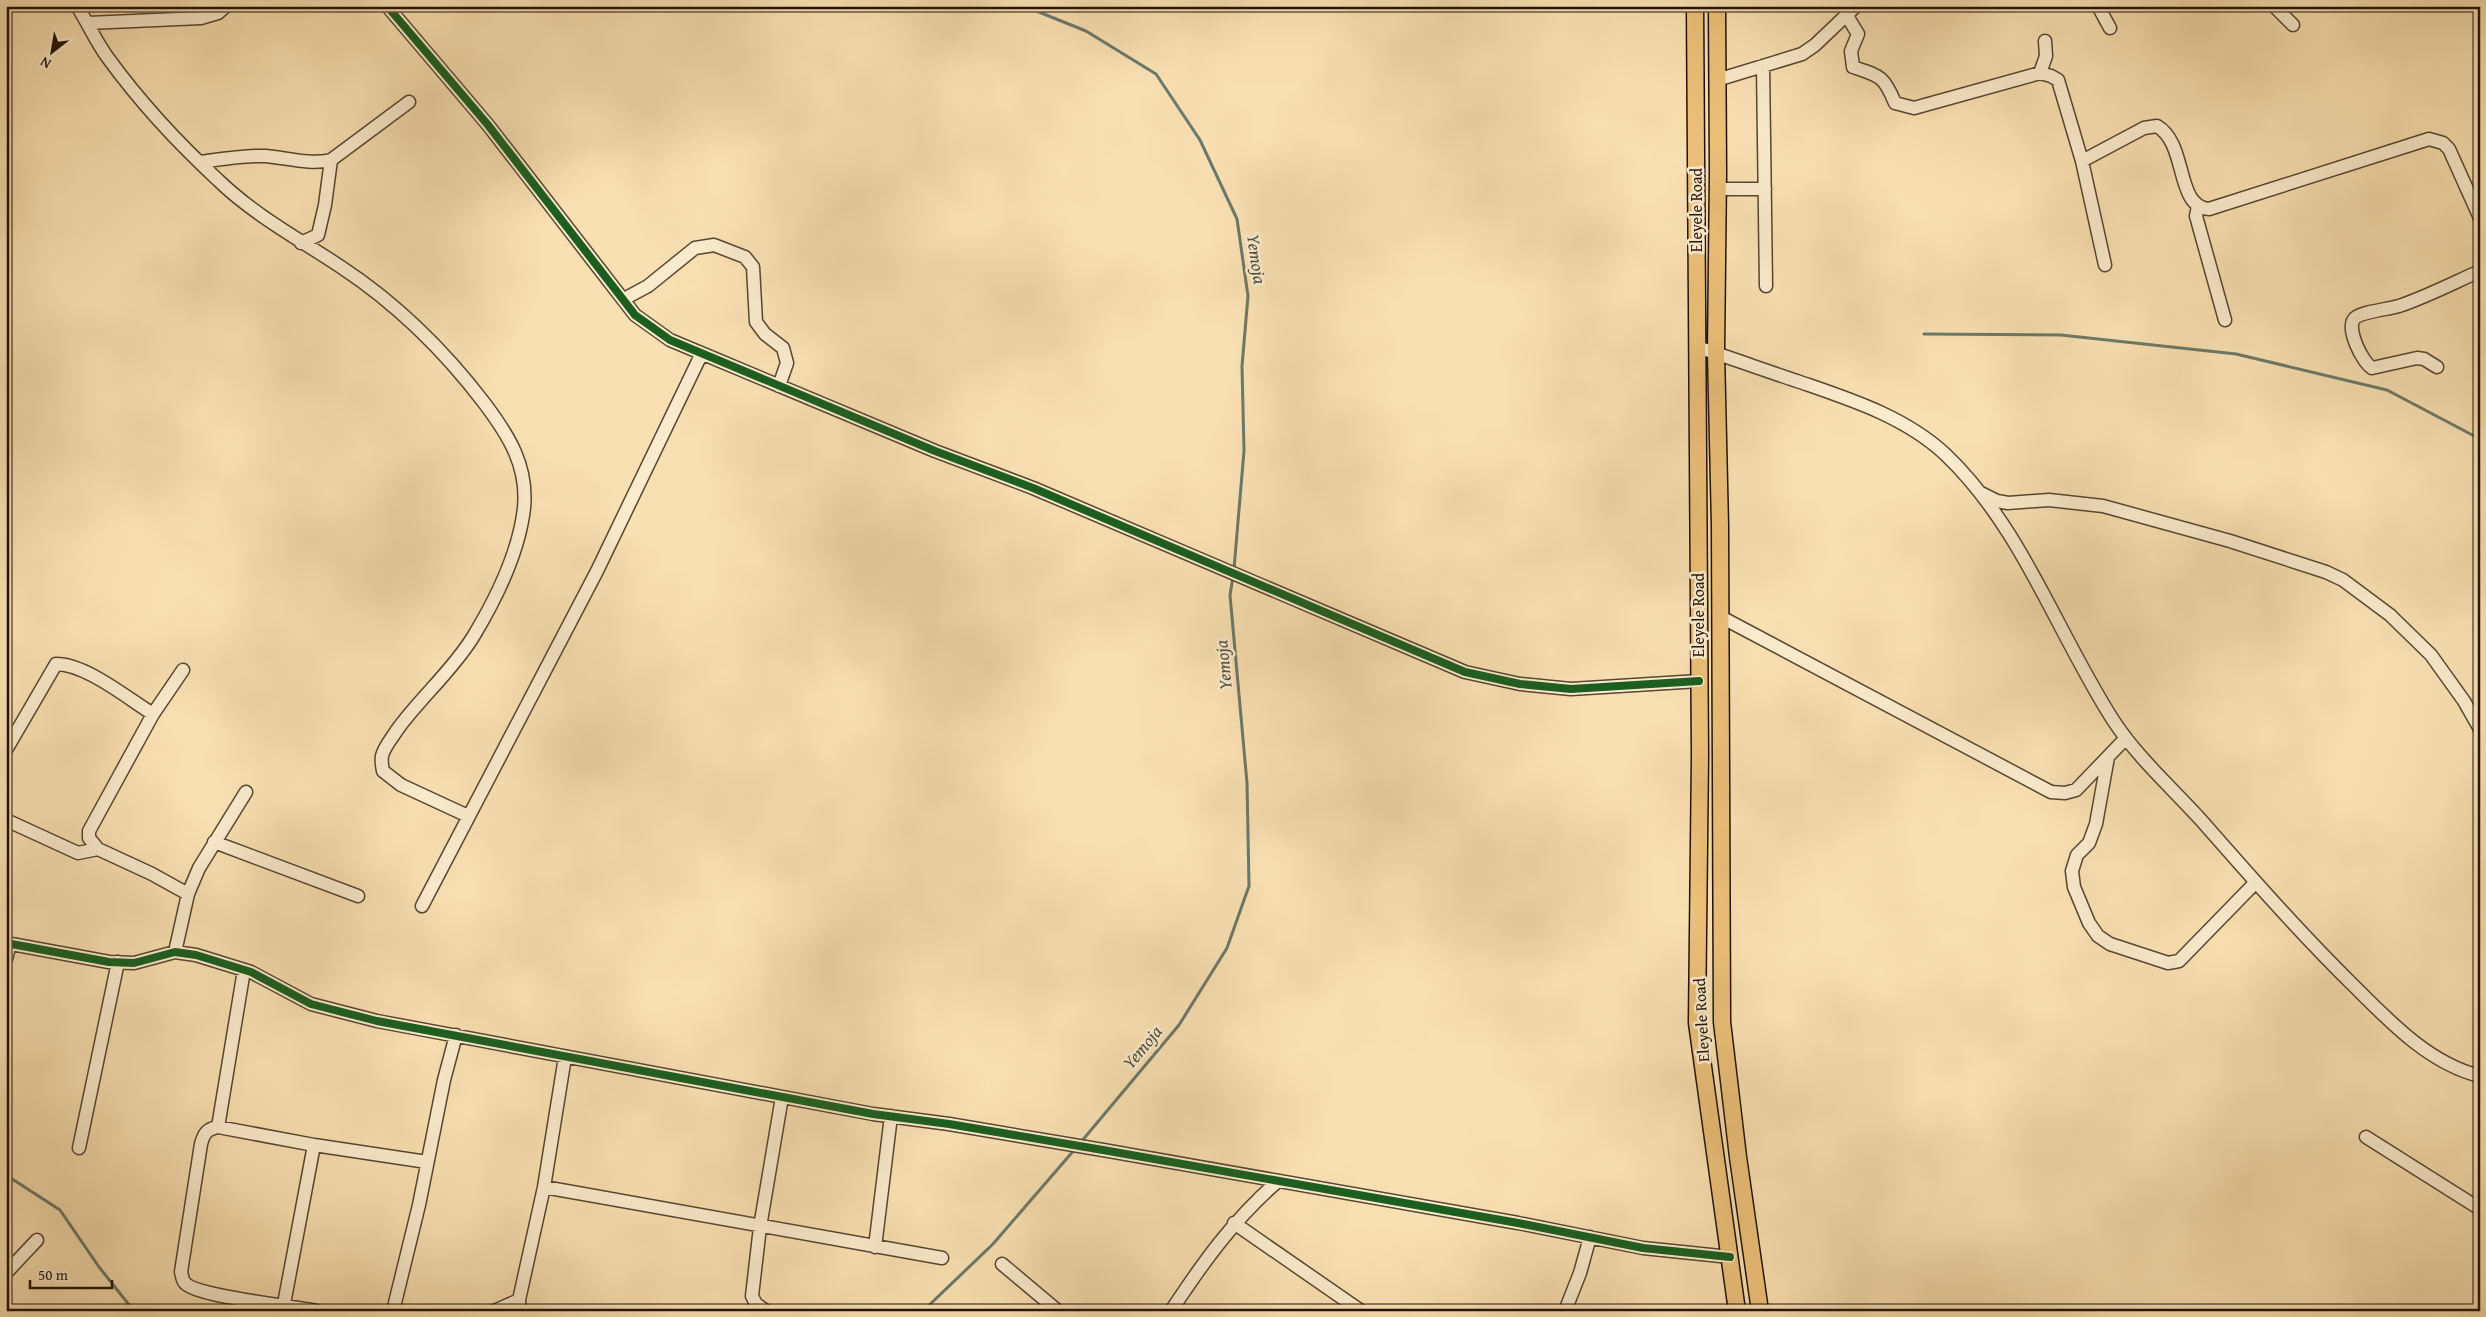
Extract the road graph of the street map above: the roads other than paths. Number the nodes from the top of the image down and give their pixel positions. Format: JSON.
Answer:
{"nodes":[{"id":1,"x":77,"y":6,"type":"edge"},
{"id":2,"x":226,"y":6,"type":"edge"},
{"id":3,"x":387,"y":6,"type":"edge"},
{"id":4,"x":1695,"y":6,"type":"edge"},
{"id":5,"x":1717,"y":6,"type":"edge"},
{"id":6,"x":2098,"y":6,"type":"edge"},
{"id":7,"x":2274,"y":6,"type":"edge"},
{"id":8,"x":1851,"y":11,"type":"edge"},
{"id":9,"x":88,"y":23,"type":"junction"},
{"id":10,"x":2293,"y":25,"type":"dead end"},
{"id":11,"x":2110,"y":28,"type":"dead end"},
{"id":12,"x":2045,"y":41,"type":"dead end"},
{"id":13,"x":1764,"y":66,"type":"junction"},
{"id":14,"x":2040,"y":73,"type":"junction"},
{"id":15,"x":1717,"y":80,"type":"junction"},
{"id":16,"x":410,"y":102,"type":"dead end"},
{"id":17,"x":331,"y":160,"type":"junction"},
{"id":18,"x":2082,"y":161,"type":"junction"},
{"id":19,"x":200,"y":162,"type":"junction"},
{"id":20,"x":1718,"y":189,"type":"junction"},
{"id":21,"x":1765,"y":189,"type":"junction"},
{"id":22,"x":2198,"y":206,"type":"junction"},
{"id":23,"x":2480,"y":218,"type":"edge"},
{"id":24,"x":301,"y":242,"type":"junction"},
{"id":25,"x":2105,"y":265,"type":"dead end"},
{"id":26,"x":2480,"y":271,"type":"edge"},
{"id":27,"x":1766,"y":286,"type":"dead end"},
{"id":28,"x":624,"y":299,"type":"junction"},
{"id":29,"x":2224,"y":320,"type":"dead end"},
{"id":30,"x":1697,"y":347,"type":"junction"},
{"id":31,"x":1716,"y":353,"type":"junction"},
{"id":32,"x":701,"y":355,"type":"junction"},
{"id":33,"x":2437,"y":367,"type":"dead end"},
{"id":34,"x":779,"y":386,"type":"junction"},
{"id":35,"x":1978,"y":492,"type":"junction"},
{"id":36,"x":1721,"y":617,"type":"junction"},
{"id":37,"x":183,"y":670,"type":"dead end"},
{"id":38,"x":1699,"y":681,"type":"junction"},
{"id":39,"x":153,"y":714,"type":"junction"},
{"id":40,"x":2480,"y":729,"type":"edge"},
{"id":41,"x":2126,"y":738,"type":"junction"},
{"id":42,"x":6,"y":750,"type":"edge"},
{"id":43,"x":2108,"y":757,"type":"junction"},
{"id":44,"x":246,"y":792,"type":"dead end"},
{"id":45,"x":468,"y":816,"type":"junction"},
{"id":46,"x":6,"y":820,"type":"edge"},
{"id":47,"x":214,"y":842,"type":"junction"},
{"id":48,"x":98,"y":849,"type":"junction"},
{"id":49,"x":2256,"y":882,"type":"junction"},
{"id":50,"x":188,"y":894,"type":"junction"},
{"id":51,"x":358,"y":896,"type":"dead end"},
{"id":52,"x":422,"y":906,"type":"dead end"},
{"id":53,"x":8,"y":944,"type":"edge"},
{"id":54,"x":175,"y":952,"type":"junction"},
{"id":55,"x":6,"y":959,"type":"edge"},
{"id":56,"x":118,"y":962,"type":"junction"},
{"id":57,"x":244,"y":970,"type":"junction"},
{"id":58,"x":1722,"y":1022,"type":"junction"},
{"id":59,"x":1697,"y":1024,"type":"junction"},
{"id":60,"x":456,"y":1035,"type":"junction"},
{"id":61,"x":565,"y":1056,"type":"junction"},
{"id":62,"x":2480,"y":1076,"type":"edge"},
{"id":63,"x":782,"y":1097,"type":"junction"},
{"id":64,"x":891,"y":1116,"type":"junction"},
{"id":65,"x":218,"y":1127,"type":"junction"},
{"id":66,"x":2366,"y":1137,"type":"dead end"},
{"id":67,"x":314,"y":1145,"type":"junction"},
{"id":68,"x":79,"y":1148,"type":"dead end"},
{"id":69,"x":427,"y":1162,"type":"junction"},
{"id":70,"x":1277,"y":1182,"type":"junction"},
{"id":71,"x":544,"y":1187,"type":"junction"},
{"id":72,"x":2480,"y":1210,"type":"edge"},
{"id":73,"x":1234,"y":1223,"type":"junction"},
{"id":74,"x":760,"y":1227,"type":"junction"},
{"id":75,"x":1590,"y":1237,"type":"junction"},
{"id":76,"x":37,"y":1240,"type":"dead end"},
{"id":77,"x":874,"y":1247,"type":"junction"},
{"id":78,"x":1730,"y":1257,"type":"junction"},
{"id":79,"x":942,"y":1258,"type":"dead end"},
{"id":80,"x":1002,"y":1264,"type":"dead end"},
{"id":81,"x":6,"y":1273,"type":"edge"},
{"id":82,"x":284,"y":1304,"type":"junction"},
{"id":83,"x":520,"y":1306,"type":"edge"},
{"id":84,"x":317,"y":1311,"type":"edge"},
{"id":85,"x":393,"y":1311,"type":"edge"},
{"id":86,"x":494,"y":1311,"type":"edge"},
{"id":87,"x":766,"y":1311,"type":"edge"},
{"id":88,"x":1058,"y":1311,"type":"edge"},
{"id":89,"x":1171,"y":1311,"type":"edge"},
{"id":90,"x":1361,"y":1311,"type":"edge"},
{"id":91,"x":1564,"y":1311,"type":"edge"},
{"id":92,"x":1738,"y":1311,"type":"edge"},
{"id":93,"x":1760,"y":1311,"type":"edge"}],
"edges":[{"from":1,"to":9,"type":"street"},
{"from":2,"to":9,"type":"street"},
{"from":3,"to":28,"type":"street"},
{"from":4,"to":30,"type":"main road","name":"Eleyele Road"},
{"from":5,"to":15,"type":"main road","name":"Eleyele Road"},
{"from":6,"to":11,"type":"street"},
{"from":7,"to":10,"type":"street"},
{"from":8,"to":13,"type":"street"},
{"from":8,"to":14,"type":"street"},
{"from":9,"to":19,"type":"street"},
{"from":12,"to":14,"type":"street"},
{"from":13,"to":15,"type":"street"},
{"from":13,"to":21,"type":"street"},
{"from":14,"to":18,"type":"street"},
{"from":15,"to":20,"type":"main road","name":"Eleyele Road"},
{"from":16,"to":17,"type":"street"},
{"from":17,"to":19,"type":"street"},
{"from":17,"to":24,"type":"street"},
{"from":18,"to":22,"type":"street"},
{"from":18,"to":25,"type":"street"},
{"from":19,"to":24,"type":"street"},
{"from":20,"to":21,"type":"street"},
{"from":20,"to":31,"type":"main road","name":"Eleyele Road"},
{"from":21,"to":27,"type":"street"},
{"from":22,"to":23,"type":"street"},
{"from":22,"to":29,"type":"street"},
{"from":24,"to":45,"type":"street"},
{"from":26,"to":33,"type":"street"},
{"from":28,"to":32,"type":"street"},
{"from":28,"to":34,"type":"street"},
{"from":30,"to":31,"type":"street"},
{"from":30,"to":38,"type":"main road","name":"Eleyele Road"},
{"from":31,"to":35,"type":"street"},
{"from":31,"to":36,"type":"main road","name":"Eleyele Road"},
{"from":32,"to":34,"type":"street"},
{"from":32,"to":45,"type":"street"},
{"from":34,"to":38,"type":"street"},
{"from":35,"to":40,"type":"street"},
{"from":35,"to":41,"type":"street"},
{"from":36,"to":43,"type":"street"},
{"from":36,"to":58,"type":"main road","name":"Eleyele Road"},
{"from":37,"to":39,"type":"street"},
{"from":38,"to":59,"type":"main road","name":"Eleyele Road"},
{"from":39,"to":42,"type":"street"},
{"from":39,"to":48,"type":"street"},
{"from":41,"to":43,"type":"street"},
{"from":41,"to":49,"type":"street"},
{"from":43,"to":49,"type":"street"},
{"from":44,"to":47,"type":"street"},
{"from":45,"to":52,"type":"street"},
{"from":46,"to":48,"type":"street"},
{"from":47,"to":50,"type":"street"},
{"from":47,"to":51,"type":"street"},
{"from":48,"to":50,"type":"street"},
{"from":49,"to":62,"type":"street"},
{"from":50,"to":54,"type":"street"},
{"from":53,"to":55,"type":"street"},
{"from":53,"to":56,"type":"street"},
{"from":54,"to":56,"type":"street"},
{"from":54,"to":57,"type":"street"},
{"from":56,"to":68,"type":"street"},
{"from":57,"to":60,"type":"street"},
{"from":57,"to":65,"type":"street"},
{"from":58,"to":59,"type":"main road"},
{"from":58,"to":93,"type":"main road","name":"Eleyele Road"},
{"from":59,"to":78,"type":"main road","name":"Eleyele Road"},
{"from":60,"to":61,"type":"street"},
{"from":60,"to":69,"type":"street"},
{"from":61,"to":63,"type":"street"},
{"from":61,"to":71,"type":"street"},
{"from":63,"to":64,"type":"street"},
{"from":63,"to":74,"type":"street"},
{"from":64,"to":70,"type":"street"},
{"from":64,"to":77,"type":"street"},
{"from":65,"to":67,"type":"street"},
{"from":65,"to":82,"type":"street"},
{"from":66,"to":72,"type":"street"},
{"from":67,"to":69,"type":"street"},
{"from":67,"to":82,"type":"street"},
{"from":69,"to":85,"type":"street"},
{"from":70,"to":73,"type":"street"},
{"from":70,"to":75,"type":"street"},
{"from":71,"to":74,"type":"street"},
{"from":71,"to":83,"type":"street"},
{"from":73,"to":89,"type":"street"},
{"from":73,"to":90,"type":"street"},
{"from":74,"to":77,"type":"street"},
{"from":74,"to":87,"type":"street"},
{"from":75,"to":78,"type":"street"},
{"from":75,"to":91,"type":"street"},
{"from":76,"to":81,"type":"street"},
{"from":77,"to":79,"type":"street"},
{"from":78,"to":92,"type":"main road","name":"Eleyele Road"},
{"from":80,"to":88,"type":"street"},
{"from":82,"to":84,"type":"street"},
{"from":83,"to":86,"type":"street"}]}
